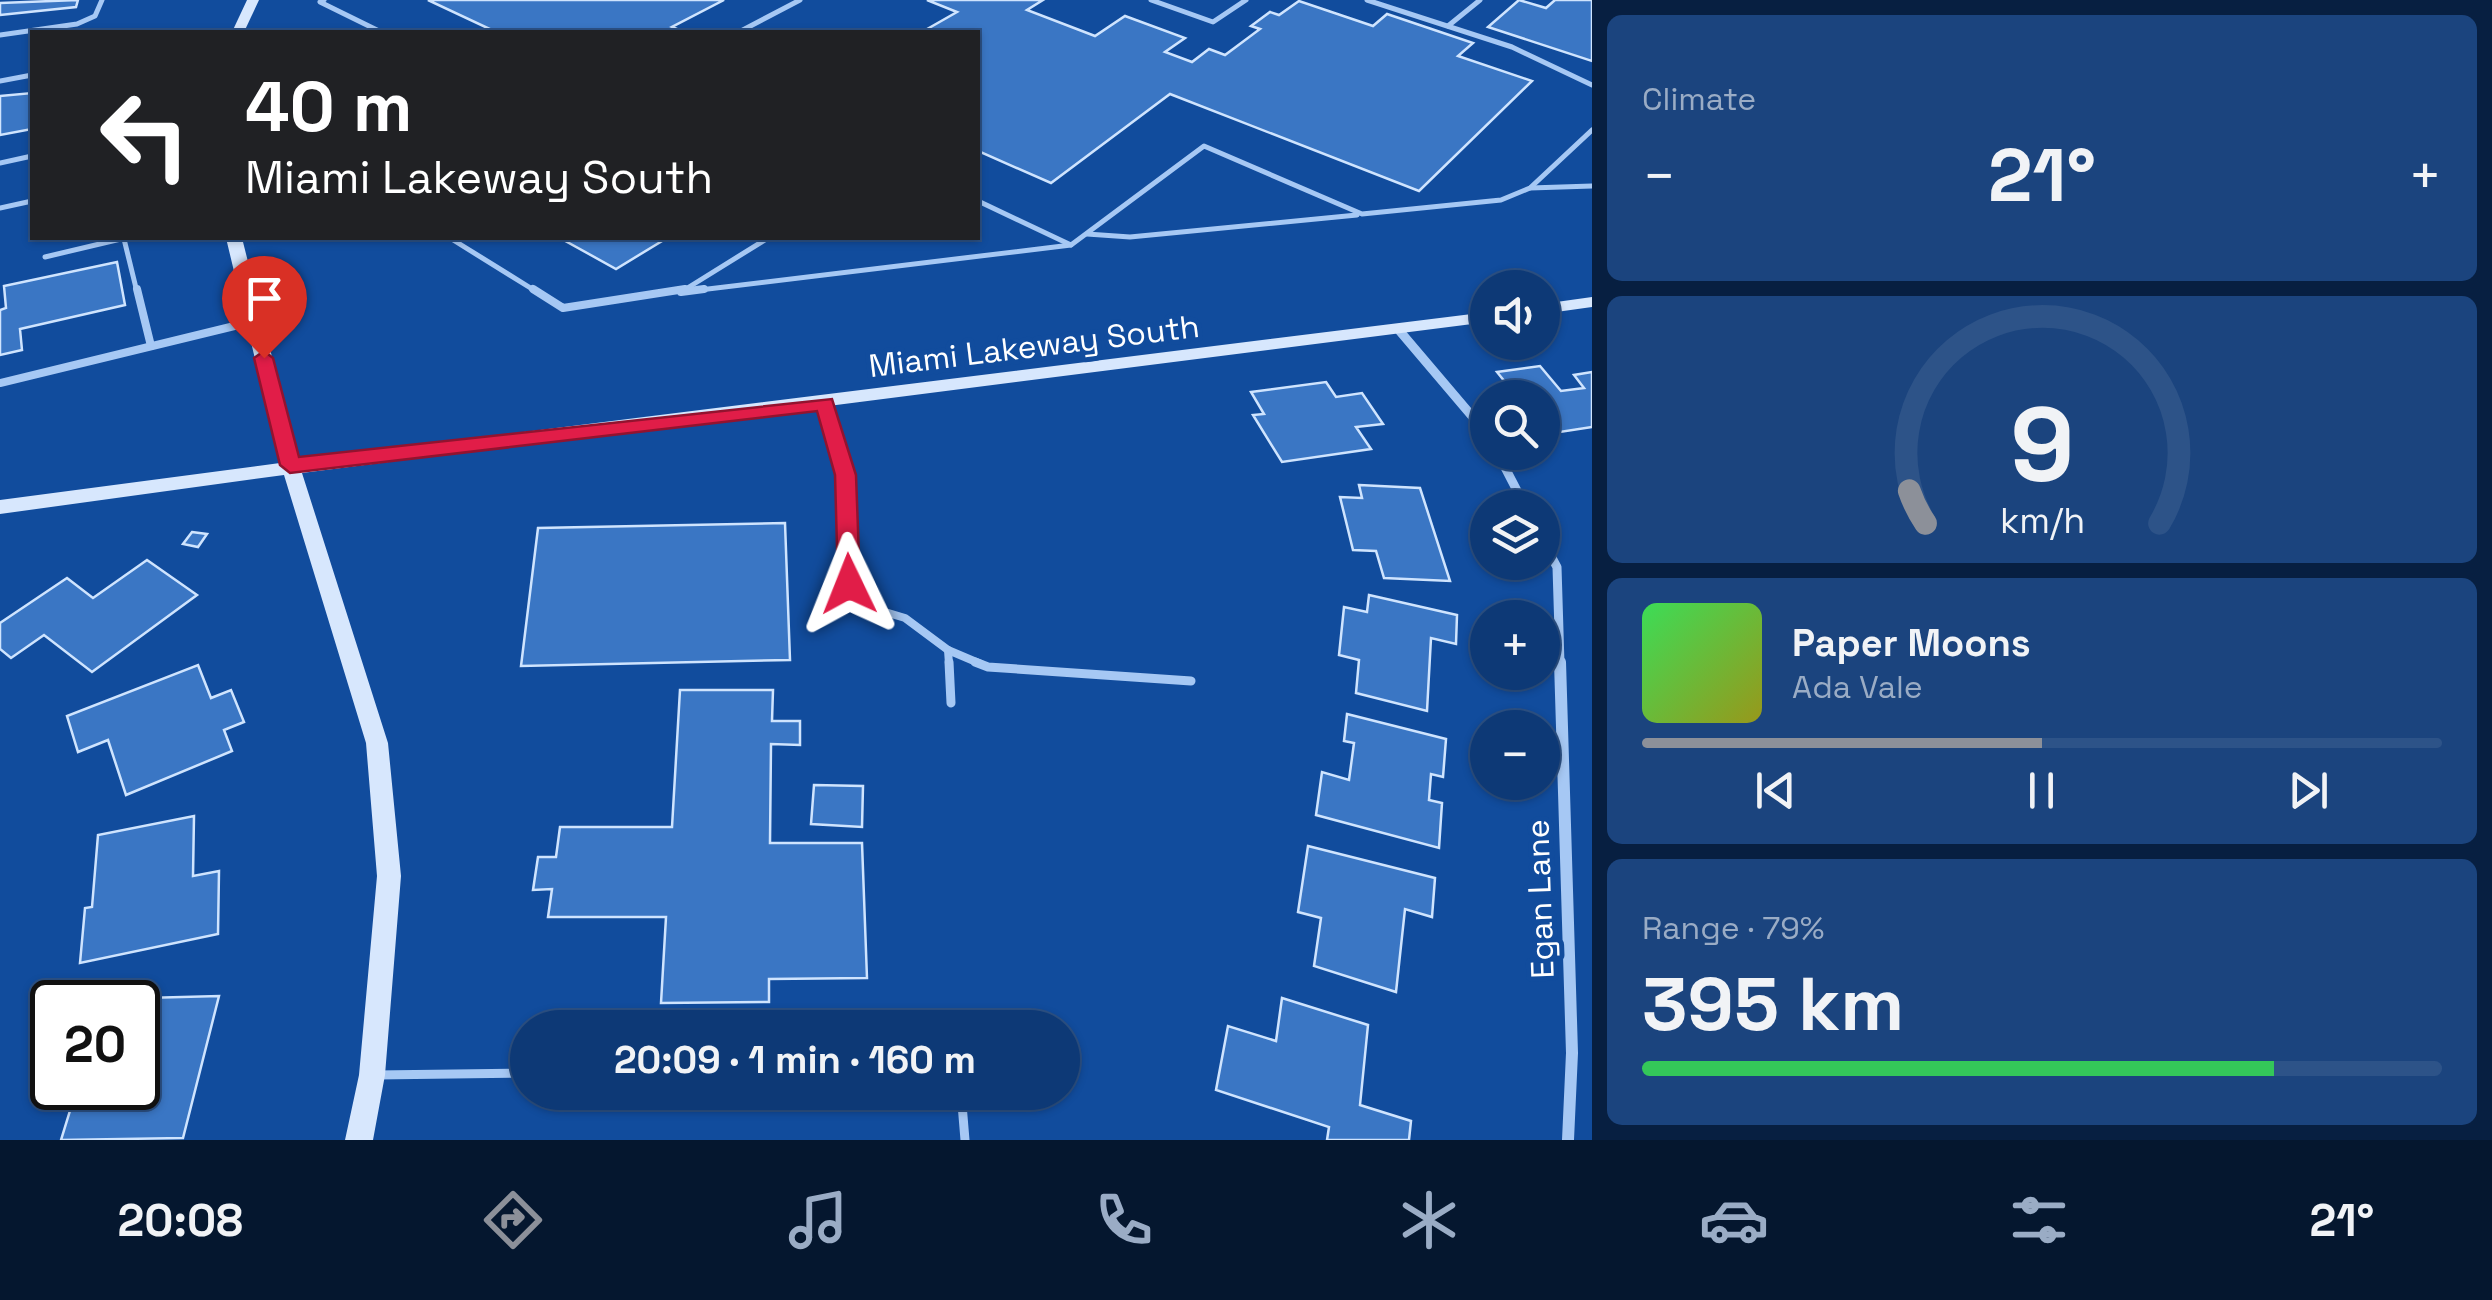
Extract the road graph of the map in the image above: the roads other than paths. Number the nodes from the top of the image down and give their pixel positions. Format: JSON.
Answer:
{"nodes":[{"id":1,"x":102,"y":0,"type":"edge"},
{"id":2,"x":253,"y":0,"type":"edge"},
{"id":3,"x":324,"y":0,"type":"edge"},
{"id":4,"x":800,"y":0,"type":"edge"},
{"id":5,"x":1152,"y":0,"type":"edge"},
{"id":6,"x":1246,"y":0,"type":"edge"},
{"id":7,"x":1366,"y":0,"type":"edge"},
{"id":8,"x":1480,"y":0,"type":"edge"},
{"id":9,"x":1448,"y":26,"type":"junction"},
{"id":10,"x":35,"y":30,"type":"edge"},
{"id":11,"x":239,"y":30,"type":"edge"},
{"id":12,"x":378,"y":30,"type":"edge"},
{"id":13,"x":743,"y":30,"type":"edge"},
{"id":14,"x":30,"y":31,"type":"edge"},
{"id":15,"x":0,"y":35,"type":"edge"},
{"id":16,"x":30,"y":74,"type":"edge"},
{"id":17,"x":0,"y":81,"type":"edge"},
{"id":18,"x":1592,"y":86,"type":"edge"},
{"id":19,"x":1592,"y":130,"type":"edge"},
{"id":20,"x":30,"y":156,"type":"edge"},
{"id":21,"x":0,"y":162,"type":"edge"},
{"id":22,"x":1592,"y":186,"type":"edge"},
{"id":23,"x":1530,"y":188,"type":"junction"},
{"id":24,"x":30,"y":201,"type":"edge"},
{"id":25,"x":980,"y":202,"type":"edge"},
{"id":26,"x":0,"y":208,"type":"edge"},
{"id":27,"x":1362,"y":214,"type":"junction"},
{"id":28,"x":1086,"y":234,"type":"junction"},
{"id":29,"x":117,"y":240,"type":"edge"},
{"id":30,"x":125,"y":240,"type":"edge"},
{"id":31,"x":234,"y":240,"type":"edge"},
{"id":32,"x":453,"y":240,"type":"edge"},
{"id":33,"x":765,"y":240,"type":"edge"},
{"id":34,"x":1071,"y":245,"type":"junction"},
{"id":35,"x":44,"y":258,"type":"dead end"},
{"id":36,"x":681,"y":292,"type":"junction"},
{"id":37,"x":1592,"y":302,"type":"edge"},
{"id":38,"x":1560,"y":306,"type":"edge"},
{"id":39,"x":1470,"y":320,"type":"edge"},
{"id":40,"x":254,"y":322,"type":"junction"},
{"id":41,"x":1398,"y":330,"type":"junction"},
{"id":42,"x":151,"y":346,"type":"junction"},
{"id":43,"x":0,"y":383,"type":"edge"},
{"id":44,"x":824,"y":404,"type":"junction"},
{"id":45,"x":1470,"y":414,"type":"edge"},
{"id":46,"x":290,"y":465,"type":"junction"},
{"id":47,"x":0,"y":507,"type":"edge"},
{"id":48,"x":1557,"y":580,"type":"edge"},
{"id":49,"x":948,"y":650,"type":"junction"},
{"id":50,"x":1192,"y":681,"type":"dead end"},
{"id":51,"x":950,"y":703,"type":"dead end"},
{"id":52,"x":510,"y":1073,"type":"edge"},
{"id":53,"x":372,"y":1075,"type":"junction"},
{"id":54,"x":962,"y":1110,"type":"edge"},
{"id":55,"x":359,"y":1140,"type":"edge"},
{"id":56,"x":965,"y":1140,"type":"edge"},
{"id":57,"x":1568,"y":1140,"type":"edge"}],
"edges":[{"from":1,"to":10,"type":"lane"},
{"from":2,"to":11,"type":"street"},
{"from":3,"to":12,"type":"lane"},
{"from":4,"to":13,"type":"lane"},
{"from":5,"to":6,"type":"lane"},
{"from":7,"to":9,"type":"lane"},
{"from":8,"to":9,"type":"lane"},
{"from":9,"to":18,"type":"lane"},
{"from":14,"to":15,"type":"lane"},
{"from":16,"to":17,"type":"lane"},
{"from":19,"to":23,"type":"lane"},
{"from":20,"to":21,"type":"lane"},
{"from":22,"to":23,"type":"lane"},
{"from":23,"to":27,"type":"lane"},
{"from":24,"to":26,"type":"lane"},
{"from":25,"to":34,"type":"lane"},
{"from":27,"to":28,"type":"lane"},
{"from":27,"to":28,"type":"lane"},
{"from":28,"to":34,"type":"lane"},
{"from":29,"to":35,"type":"lane"},
{"from":30,"to":42,"type":"lane"},
{"from":31,"to":40,"type":"street"},
{"from":32,"to":36,"type":"lane"},
{"from":33,"to":36,"type":"lane"},
{"from":34,"to":36,"type":"lane"},
{"from":37,"to":38,"type":"street"},
{"from":39,"to":41,"type":"street","name":"Miami Lakeway South"},
{"from":40,"to":42,"type":"lane"},
{"from":40,"to":46,"type":"street"},
{"from":41,"to":44,"type":"street","name":"Miami Lakeway South"},
{"from":41,"to":45,"type":"street"},
{"from":42,"to":43,"type":"lane"},
{"from":44,"to":46,"type":"street","name":"Miami Lakeway South"},
{"from":44,"to":49,"type":"lane"},
{"from":46,"to":47,"type":"street","name":"Miami Lakeway South"},
{"from":46,"to":53,"type":"street"},
{"from":48,"to":57,"type":"street","name":"Egan Lane"},
{"from":49,"to":50,"type":"lane"},
{"from":49,"to":51,"type":"lane"},
{"from":52,"to":53,"type":"lane"},
{"from":53,"to":55,"type":"street"},
{"from":54,"to":56,"type":"lane"}]}
